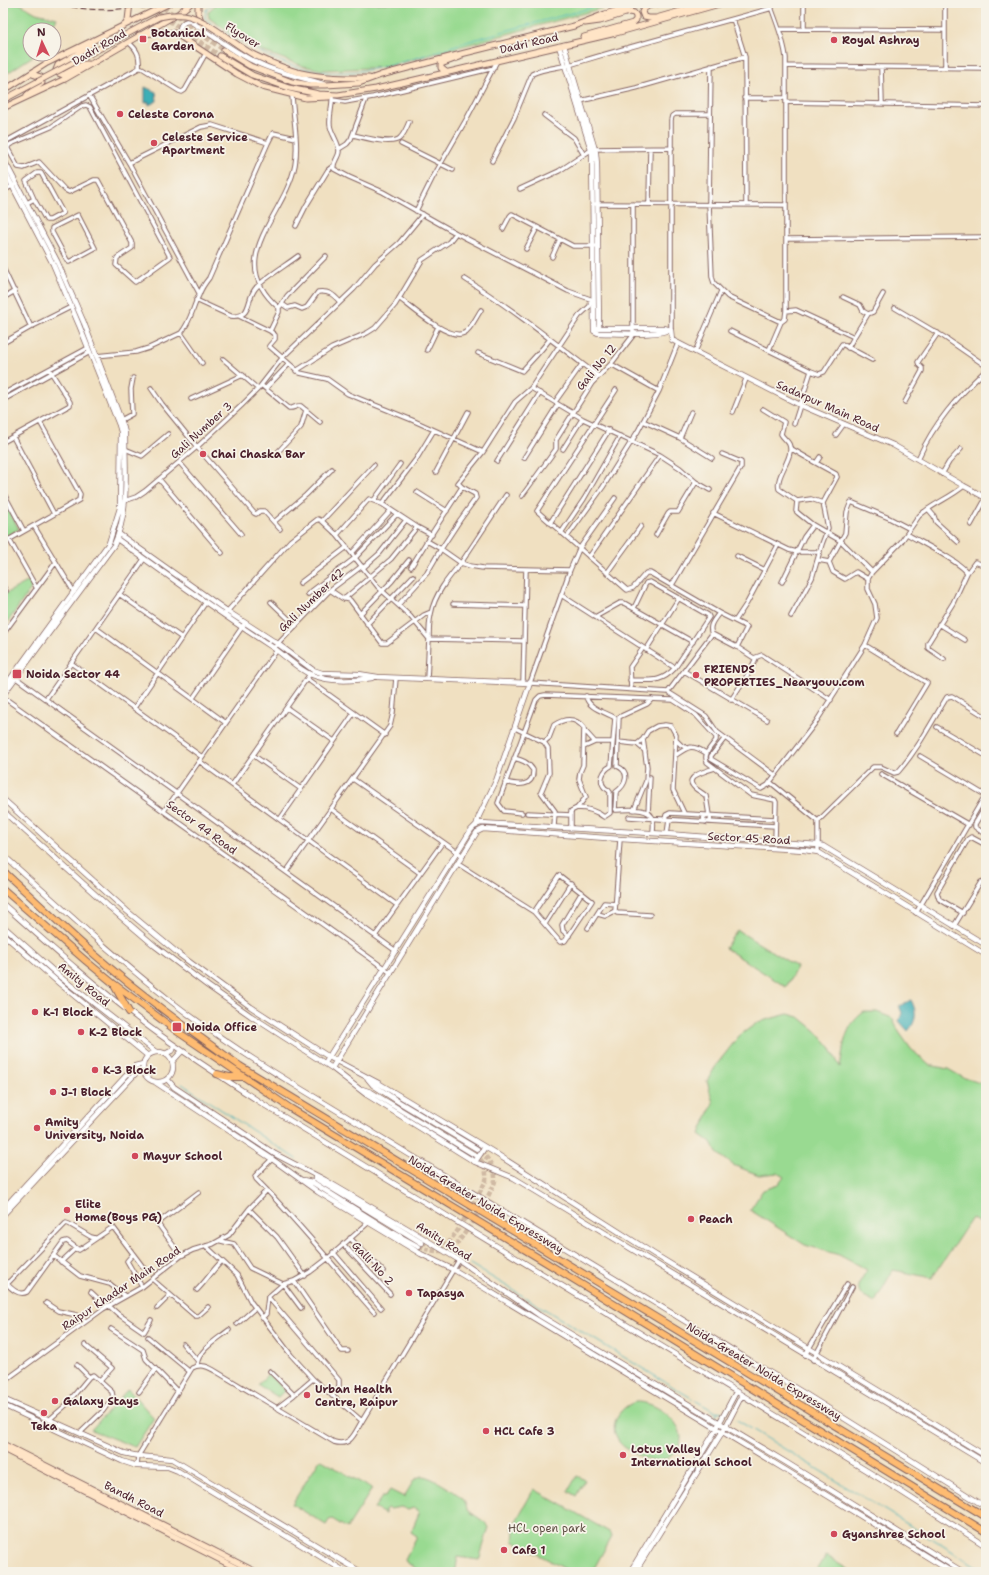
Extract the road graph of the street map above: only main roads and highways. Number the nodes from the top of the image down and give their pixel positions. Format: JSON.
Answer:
{"nodes":[{"id":1,"x":130,"y":3,"type":"edge"},
{"id":2,"x":170,"y":3,"type":"edge"},
{"id":3,"x":191,"y":3,"type":"edge"},
{"id":4,"x":198,"y":3,"type":"edge"},
{"id":5,"x":643,"y":3,"type":"edge"},
{"id":6,"x":661,"y":3,"type":"edge"},
{"id":7,"x":709,"y":3,"type":"edge"},
{"id":8,"x":723,"y":3,"type":"edge"},
{"id":9,"x":582,"y":23,"type":"junction"},
{"id":10,"x":124,"y":26,"type":"junction"},
{"id":11,"x":204,"y":30,"type":"road end"},
{"id":12,"x":139,"y":36,"type":"junction"},
{"id":13,"x":100,"y":38,"type":"junction"},
{"id":14,"x":578,"y":41,"type":"junction"},
{"id":15,"x":224,"y":50,"type":"tunnel mouth"},
{"id":16,"x":465,"y":53,"type":"junction"},
{"id":17,"x":220,"y":56,"type":"tunnel mouth"},
{"id":18,"x":88,"y":64,"type":"junction"},
{"id":19,"x":446,"y":72,"type":"junction"},
{"id":20,"x":32,"y":74,"type":"junction"},
{"id":21,"x":374,"y":78,"type":"junction"},
{"id":22,"x":3,"y":91,"type":"edge"},
{"id":23,"x":334,"y":97,"type":"junction"},
{"id":24,"x":23,"y":99,"type":"junction"},
{"id":25,"x":3,"y":100,"type":"edge"},
{"id":26,"x":3,"y":108,"type":"edge"},
{"id":27,"x":3,"y":871,"type":"edge"},
{"id":28,"x":3,"y":889,"type":"edge"},
{"id":29,"x":114,"y":984,"type":"junction"},
{"id":30,"x":129,"y":1012,"type":"road end"},
{"id":31,"x":217,"y":1074,"type":"road end"},
{"id":32,"x":243,"y":1077,"type":"junction"},
{"id":33,"x":3,"y":1444,"type":"edge"},
{"id":34,"x":3,"y":1449,"type":"edge"},
{"id":35,"x":986,"y":1517,"type":"edge"},
{"id":36,"x":986,"y":1532,"type":"edge"},
{"id":37,"x":244,"y":1572,"type":"edge"},
{"id":38,"x":256,"y":1572,"type":"edge"}],
"edges":[{"from":1,"to":10,"type":"main road"},
{"from":2,"to":10,"type":"main road"},
{"from":3,"to":12,"type":"main road","name":"Dadri Road"},
{"from":4,"to":11,"type":"main road"},
{"from":5,"to":9,"type":"main road","name":"Dadri Road"},
{"from":6,"to":7,"type":"main road"},
{"from":8,"to":14,"type":"main road","name":"Dadri Road"},
{"from":9,"to":14,"type":"main road"},
{"from":9,"to":16,"type":"main road","name":"Dadri Road"},
{"from":10,"to":13,"type":"main road"},
{"from":12,"to":18,"type":"main road","name":"Dadri Road"},
{"from":12,"to":23,"type":"main road"},
{"from":13,"to":18,"type":"main road"},
{"from":13,"to":20,"type":"main road"},
{"from":14,"to":19,"type":"main road","name":"Dadri Road"},
{"from":15,"to":21,"type":"main road","name":"Dadri Road"},
{"from":16,"to":19,"type":"main road"},
{"from":16,"to":21,"type":"main road","name":"Dadri Road"},
{"from":17,"to":23,"type":"main road"},
{"from":18,"to":24,"type":"main road","name":"Dadri Road"},
{"from":19,"to":23,"type":"main road","name":"Dadri Road"},
{"from":20,"to":22,"type":"main road"},
{"from":20,"to":24,"type":"main road"},
{"from":21,"to":25,"type":"main road","name":"Flyover","bridge":true},
{"from":24,"to":26,"type":"main road","name":"Dadri Road"},
{"from":27,"to":35,"type":"highway","name":"Noida-Greater Noida Expressway"},
{"from":28,"to":29,"type":"highway","name":"Noida-Greater Noida Expressway"},
{"from":29,"to":30,"type":"highway"},
{"from":29,"to":32,"type":"highway","name":"Noida-Greater Noida Expressway"},
{"from":31,"to":32,"type":"highway"},
{"from":32,"to":36,"type":"highway","name":"Noida-Greater Noida Expressway"},
{"from":33,"to":38,"type":"main road","name":"Bandh Road"},
{"from":34,"to":37,"type":"main road","name":"Bandh Road"}]}
